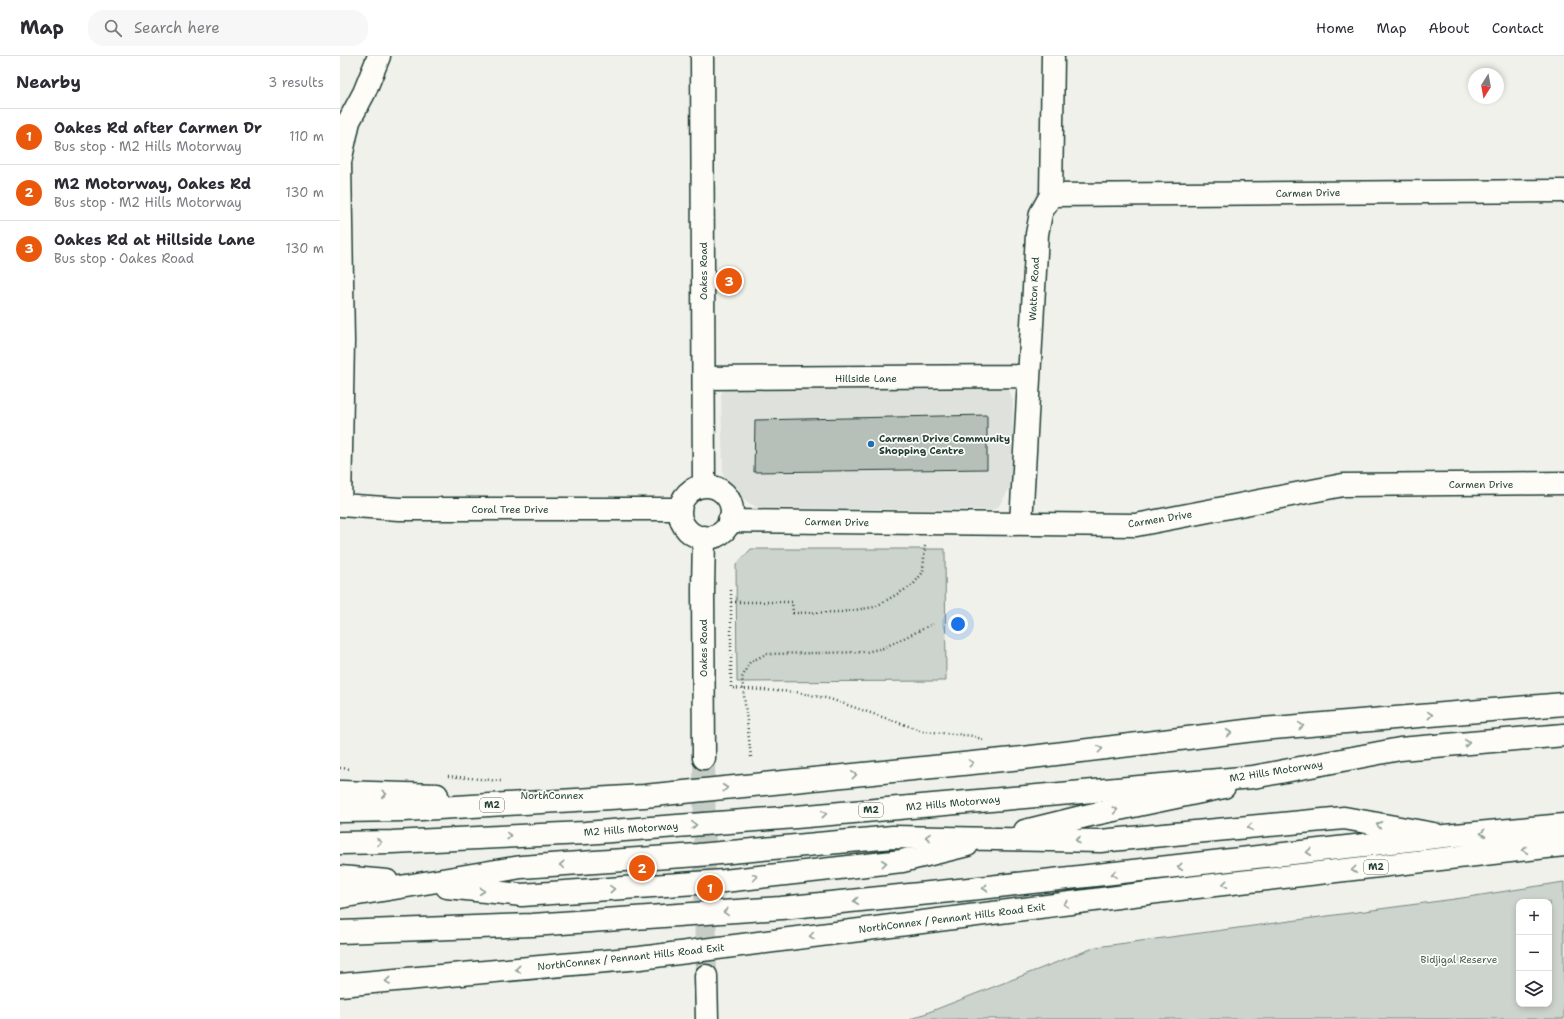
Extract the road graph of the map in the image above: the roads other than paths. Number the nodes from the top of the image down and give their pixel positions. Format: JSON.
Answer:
{"nodes":[{"id":1,"x":379,"y":56,"type":"edge"},
{"id":2,"x":702,"y":56,"type":"edge"},
{"id":3,"x":1052,"y":56,"type":"edge"},
{"id":4,"x":340,"y":162,"type":"edge"},
{"id":5,"x":1564,"y":191,"type":"edge"},
{"id":6,"x":1051,"y":195,"type":"junction"},
{"id":7,"x":1029,"y":376,"type":"junction"},
{"id":8,"x":704,"y":378,"type":"junction"},
{"id":9,"x":1564,"y":483,"type":"edge"},
{"id":10,"x":704,"y":486,"type":"junction"},
{"id":11,"x":340,"y":504,"type":"edge"},
{"id":12,"x":680,"y":509,"type":"junction"},
{"id":13,"x":729,"y":521,"type":"junction"},
{"id":14,"x":1021,"y":524,"type":"junction"},
{"id":15,"x":704,"y":537,"type":"junction"},
{"id":16,"x":1564,"y":704,"type":"edge"},
{"id":17,"x":1564,"y":735,"type":"edge"},
{"id":18,"x":1400,"y":750,"type":"junction"},
{"id":19,"x":704,"y":758,"type":"tunnel mouth"},
{"id":20,"x":340,"y":792,"type":"edge"},
{"id":21,"x":644,"y":796,"type":"junction"},
{"id":22,"x":340,"y":811,"type":"edge"},
{"id":23,"x":1564,"y":825,"type":"edge"},
{"id":24,"x":1445,"y":836,"type":"junction"},
{"id":25,"x":995,"y":838,"type":"junction"},
{"id":26,"x":340,"y":843,"type":"edge"},
{"id":27,"x":1564,"y":845,"type":"edge"},
{"id":28,"x":340,"y":877,"type":"edge"},
{"id":29,"x":415,"y":884,"type":"junction"},
{"id":30,"x":340,"y":897,"type":"edge"},
{"id":31,"x":340,"y":932,"type":"edge"},
{"id":32,"x":706,"y":976,"type":"tunnel mouth"},
{"id":33,"x":340,"y":985,"type":"edge"},
{"id":34,"x":707,"y":1019,"type":"edge"}],
"edges":[{"from":1,"to":4,"type":"main road"},
{"from":2,"to":8,"type":"main road","name":"Oakes Road"},
{"from":3,"to":6,"type":"main road","name":"Watton Road"},
{"from":4,"to":11,"type":"main road"},
{"from":5,"to":6,"type":"main road","name":"Carmen Drive"},
{"from":6,"to":7,"type":"main road","name":"Watton Road"},
{"from":7,"to":8,"type":"main road","name":"Hillside Lane"},
{"from":7,"to":14,"type":"main road","name":"Watton Road"},
{"from":8,"to":10,"type":"main road","name":"Oakes Road"},
{"from":9,"to":14,"type":"main road","name":"Carmen Drive"},
{"from":10,"to":12,"type":"main road"},
{"from":10,"to":13,"type":"main road"},
{"from":11,"to":12,"type":"main road","name":"Coral Tree Drive"},
{"from":12,"to":15,"type":"main road"},
{"from":13,"to":14,"type":"main road","name":"Carmen Drive"},
{"from":13,"to":15,"type":"main road"},
{"from":15,"to":19,"type":"main road","name":"Oakes Road"},
{"from":21,"to":16,"type":"main road","number":"M2","one_way":true},
{"from":18,"to":17,"type":"main road","name":"M2 Hills Motorway","number":"M2","one_way":true},
{"from":25,"to":18,"type":"main road","number":"M2","one_way":true},
{"from":26,"to":18,"type":"main road","name":"M2 Hills Motorway","number":"M2","one_way":true},
{"from":20,"to":21,"type":"main road","name":"NorthConnex","one_way":true},
{"from":21,"to":22,"type":"main road","number":"M2"},
{"from":23,"to":24,"type":"main road","number":"M2","one_way":true},
{"from":24,"to":25,"type":"main road","number":"M2","one_way":true},
{"from":24,"to":31,"type":"main road","number":"M2","one_way":true},
{"from":25,"to":29,"type":"main road","number":"M2"},
{"from":27,"to":33,"type":"main road","name":"NorthConnex / Pennant Hills Road Exit","number":"M2","one_way":true},
{"from":28,"to":29,"type":"main road","number":"M2"},
{"from":29,"to":30,"type":"main road","number":"M2"},
{"from":32,"to":34,"type":"main road"}]}
